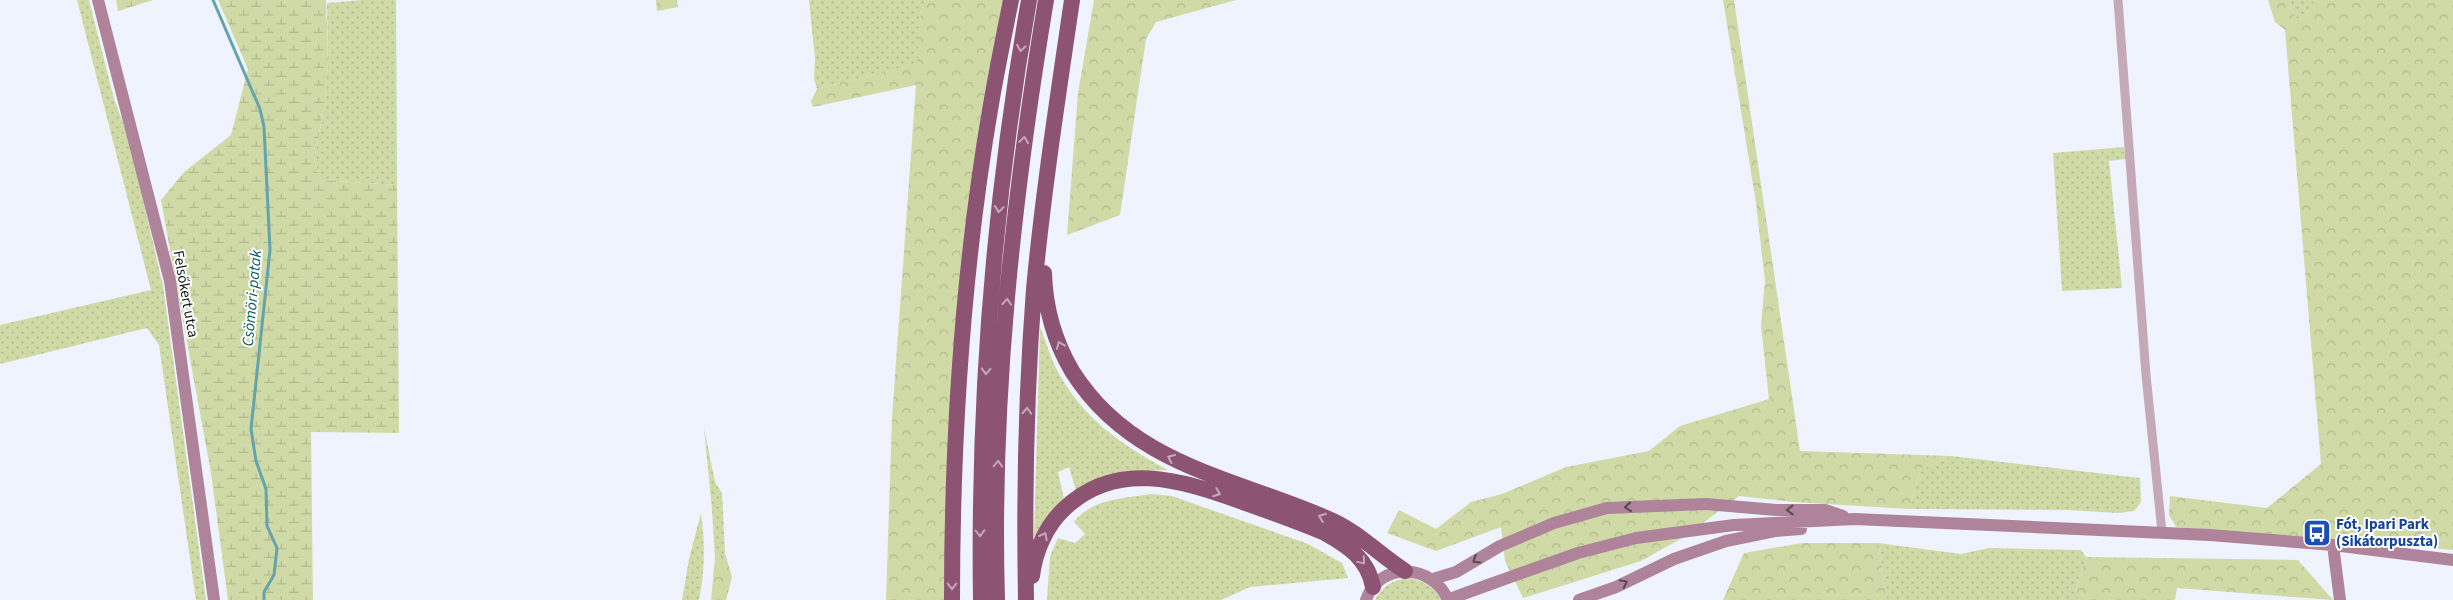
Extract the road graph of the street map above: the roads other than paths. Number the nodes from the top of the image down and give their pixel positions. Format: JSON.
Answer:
{"nodes":[{"id":1,"x":98,"y":0,"type":"edge"},
{"id":2,"x":1011,"y":0,"type":"edge"},
{"id":3,"x":1029,"y":0,"type":"edge"},
{"id":4,"x":1046,"y":0,"type":"edge"},
{"id":5,"x":1072,"y":0,"type":"edge"},
{"id":6,"x":2118,"y":0,"type":"edge"},
{"id":7,"x":1041,"y":235,"type":"junction"},
{"id":8,"x":1855,"y":519,"type":"junction"},
{"id":9,"x":2162,"y":532,"type":"junction"},
{"id":10,"x":2333,"y":546,"type":"junction"},
{"id":11,"x":2453,"y":560,"type":"edge"},
{"id":12,"x":1405,"y":571,"type":"junction"},
{"id":13,"x":1432,"y":579,"type":"junction"},
{"id":14,"x":1367,"y":595,"type":"edge"},
{"id":15,"x":214,"y":600,"type":"edge"},
{"id":16,"x":952,"y":600,"type":"edge"},
{"id":17,"x":981,"y":600,"type":"edge"},
{"id":18,"x":997,"y":600,"type":"edge"},
{"id":19,"x":1027,"y":600,"type":"edge"},
{"id":20,"x":1448,"y":600,"type":"edge"},
{"id":21,"x":1579,"y":600,"type":"edge"},
{"id":22,"x":2340,"y":600,"type":"edge"}],
"edges":[{"from":1,"to":15,"type":"main road","name":"Felsőkert utca"},
{"from":2,"to":16,"type":"highway","one_way":true},
{"from":3,"to":17,"type":"highway","one_way":true},
{"from":18,"to":4,"type":"highway","one_way":true},
{"from":5,"to":7,"type":"highway"},
{"from":6,"to":9,"type":"street"},
{"from":12,"to":7,"type":"highway","one_way":true},
{"from":19,"to":7,"type":"highway","one_way":true},
{"from":8,"to":9,"type":"main road"},
{"from":8,"to":13,"type":"main road","one_way":true},
{"from":8,"to":20,"type":"main road","bridge":true},
{"from":21,"to":8,"type":"main road","one_way":true},
{"from":9,"to":10,"type":"main road"},
{"from":10,"to":11,"type":"main road"},
{"from":10,"to":22,"type":"main road"},
{"from":12,"to":13,"type":"main road"},
{"from":12,"to":14,"type":"main road"},
{"from":13,"to":20,"type":"main road"},
{"from":19,"to":14,"type":"highway","one_way":true}]}
